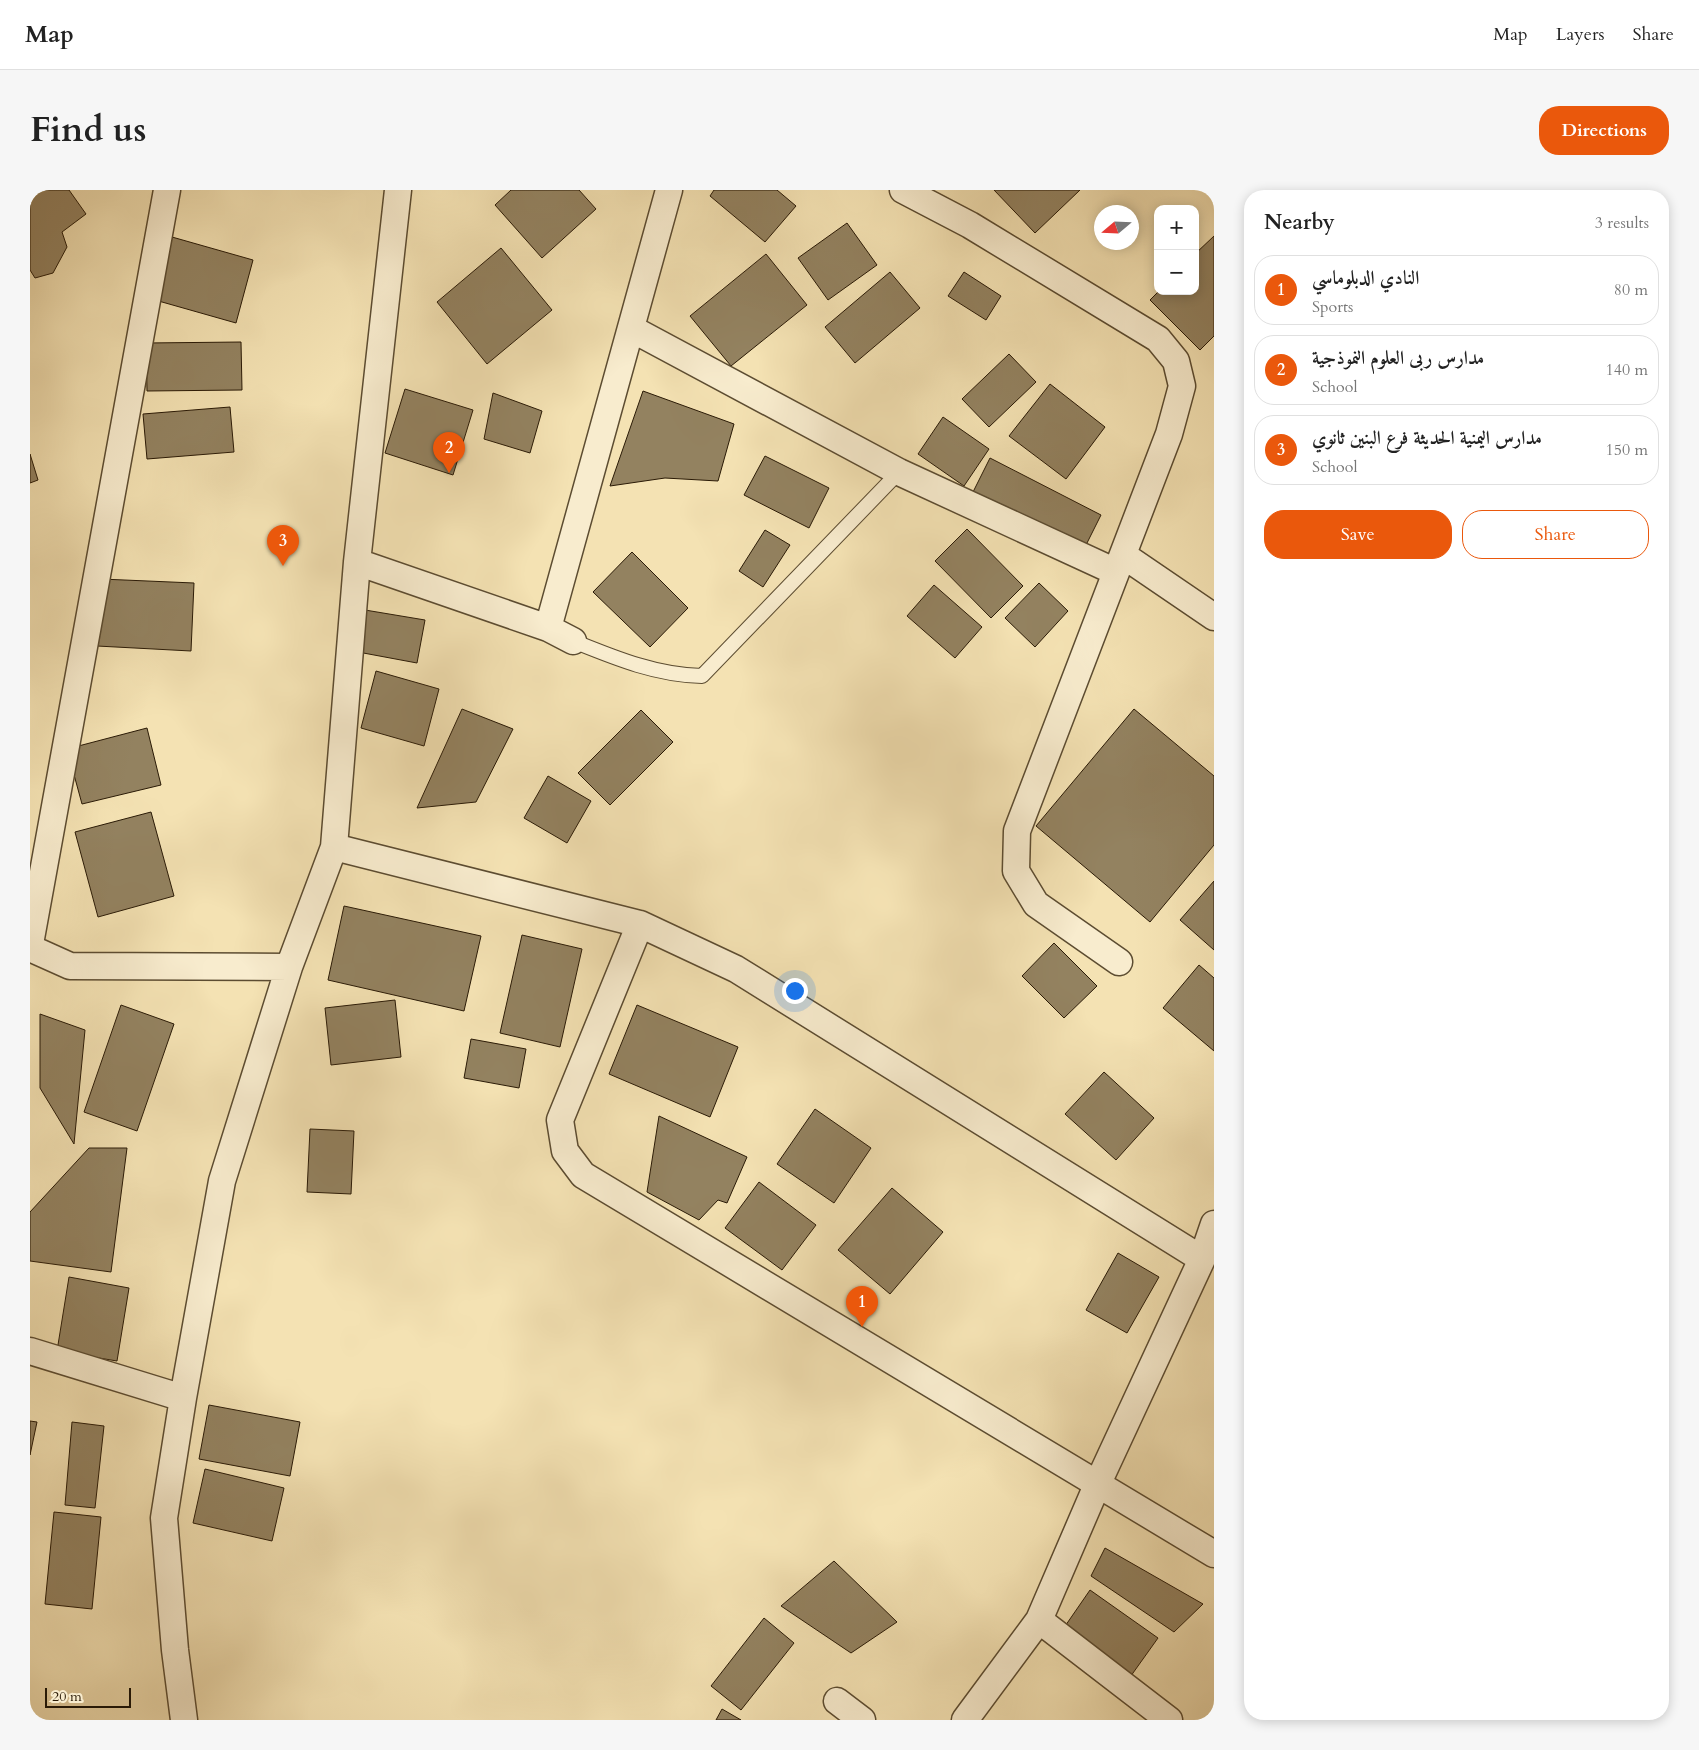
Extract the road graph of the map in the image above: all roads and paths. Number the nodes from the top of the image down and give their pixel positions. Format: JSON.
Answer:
{"nodes":[{"id":1,"x":167,"y":190,"type":"edge"},
{"id":2,"x":398,"y":190,"type":"edge"},
{"id":3,"x":669,"y":190,"type":"edge"},
{"id":4,"x":903,"y":190,"type":"edge"},
{"id":5,"x":632,"y":328,"type":"junction"},
{"id":6,"x":899,"y":472,"type":"junction"},
{"id":7,"x":357,"y":562,"type":"junction"},
{"id":8,"x":1120,"y":564,"type":"junction"},
{"id":9,"x":1214,"y":617,"type":"edge"},
{"id":10,"x":548,"y":628,"type":"junction"},
{"id":11,"x":573,"y":641,"type":"joint"},
{"id":12,"x":334,"y":847,"type":"junction"},
{"id":13,"x":640,"y":924,"type":"junction"},
{"id":14,"x":30,"y":944,"type":"edge"},
{"id":15,"x":30,"y":948,"type":"edge"},
{"id":16,"x":1119,"y":962,"type":"dead end"},
{"id":17,"x":289,"y":967,"type":"junction"},
{"id":18,"x":1214,"y":1224,"type":"edge"},
{"id":19,"x":1202,"y":1259,"type":"junction"},
{"id":20,"x":30,"y":1351,"type":"edge"},
{"id":21,"x":183,"y":1398,"type":"junction"},
{"id":22,"x":1098,"y":1484,"type":"junction"},
{"id":23,"x":1214,"y":1554,"type":"edge"},
{"id":24,"x":1040,"y":1620,"type":"junction"},
{"id":25,"x":837,"y":1700,"type":"dead end"},
{"id":26,"x":184,"y":1720,"type":"edge"},
{"id":27,"x":862,"y":1720,"type":"edge"},
{"id":28,"x":966,"y":1720,"type":"edge"},
{"id":29,"x":1169,"y":1720,"type":"edge"}],
"edges":[{"from":1,"to":14,"type":"street"},
{"from":2,"to":7,"type":"street"},
{"from":3,"to":5,"type":"street"},
{"from":4,"to":8,"type":"street"},
{"from":5,"to":6,"type":"street"},
{"from":5,"to":10,"type":"street"},
{"from":6,"to":8,"type":"street"},
{"from":6,"to":11,"type":"lane"},
{"from":7,"to":10,"type":"street"},
{"from":7,"to":12,"type":"street"},
{"from":8,"to":9,"type":"street"},
{"from":8,"to":16,"type":"street"},
{"from":10,"to":11,"type":"street"},
{"from":12,"to":13,"type":"street"},
{"from":12,"to":17,"type":"street"},
{"from":13,"to":19,"type":"street"},
{"from":13,"to":22,"type":"street"},
{"from":15,"to":17,"type":"street"},
{"from":17,"to":21,"type":"street"},
{"from":18,"to":19,"type":"street"},
{"from":19,"to":22,"type":"street"},
{"from":20,"to":21,"type":"street"},
{"from":21,"to":26,"type":"street"},
{"from":22,"to":23,"type":"street"},
{"from":22,"to":24,"type":"street"},
{"from":24,"to":28,"type":"street"},
{"from":24,"to":29,"type":"street"},
{"from":25,"to":27,"type":"street"}]}
